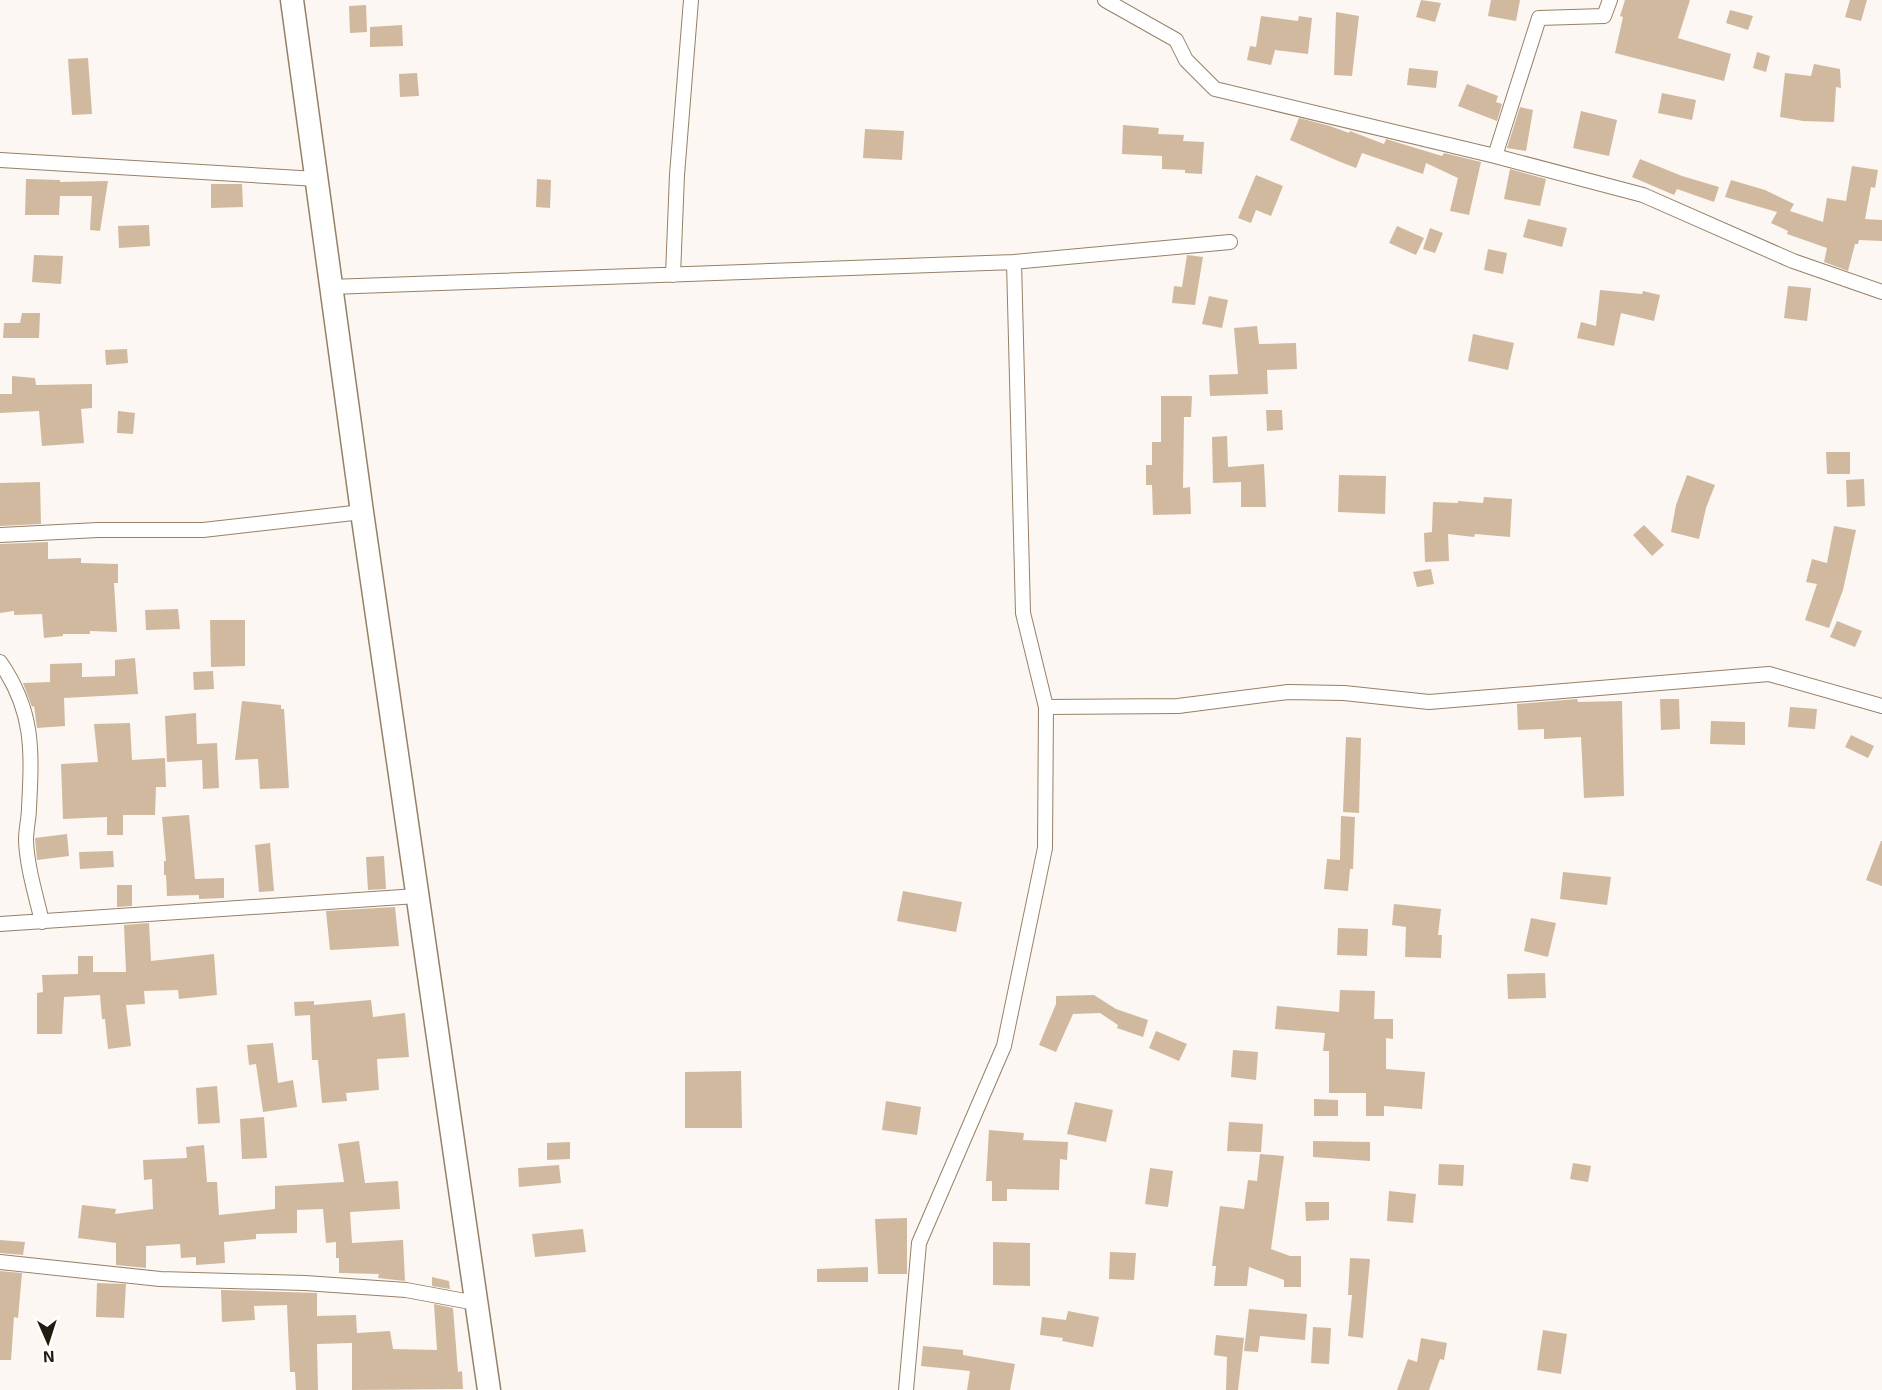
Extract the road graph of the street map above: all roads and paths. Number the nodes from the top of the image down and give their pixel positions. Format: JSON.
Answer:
{"nodes":[{"id":1,"x":292,"y":0,"type":"edge"},
{"id":2,"x":691,"y":0,"type":"edge"},
{"id":3,"x":1105,"y":0,"type":"edge"},
{"id":4,"x":1610,"y":0,"type":"edge"},
{"id":5,"x":1495,"y":156,"type":"junction"},
{"id":6,"x":0,"y":160,"type":"edge"},
{"id":7,"x":317,"y":180,"type":"junction"},
{"id":8,"x":1230,"y":242,"type":"dead end"},
{"id":9,"x":1014,"y":262,"type":"junction"},
{"id":10,"x":673,"y":275,"type":"junction"},
{"id":11,"x":330,"y":287,"type":"junction"},
{"id":12,"x":1882,"y":291,"type":"edge"},
{"id":13,"x":362,"y":512,"type":"junction"},
{"id":14,"x":0,"y":535,"type":"edge"},
{"id":15,"x":0,"y":662,"type":"edge"},
{"id":16,"x":1882,"y":706,"type":"edge"},
{"id":17,"x":1046,"y":707,"type":"junction"},
{"id":18,"x":417,"y":896,"type":"junction"},
{"id":19,"x":42,"y":922,"type":"junction"},
{"id":20,"x":0,"y":924,"type":"edge"},
{"id":21,"x":0,"y":1262,"type":"edge"},
{"id":22,"x":476,"y":1303,"type":"junction"},
{"id":23,"x":489,"y":1390,"type":"edge"},
{"id":24,"x":906,"y":1390,"type":"edge"}],
"edges":[{"from":1,"to":7,"type":"main road"},
{"from":2,"to":10,"type":"street"},
{"from":3,"to":5,"type":"street"},
{"from":4,"to":5,"type":"street"},
{"from":5,"to":12,"type":"street"},
{"from":6,"to":7,"type":"street"},
{"from":7,"to":11,"type":"main road"},
{"from":8,"to":9,"type":"street"},
{"from":9,"to":10,"type":"street"},
{"from":9,"to":17,"type":"street"},
{"from":10,"to":11,"type":"street"},
{"from":11,"to":13,"type":"main road"},
{"from":13,"to":14,"type":"street"},
{"from":13,"to":18,"type":"main road"},
{"from":15,"to":19,"type":"street"},
{"from":16,"to":17,"type":"street"},
{"from":17,"to":24,"type":"street"},
{"from":18,"to":19,"type":"street"},
{"from":18,"to":22,"type":"main road"},
{"from":19,"to":20,"type":"street"},
{"from":21,"to":22,"type":"street"},
{"from":22,"to":23,"type":"main road"}]}
